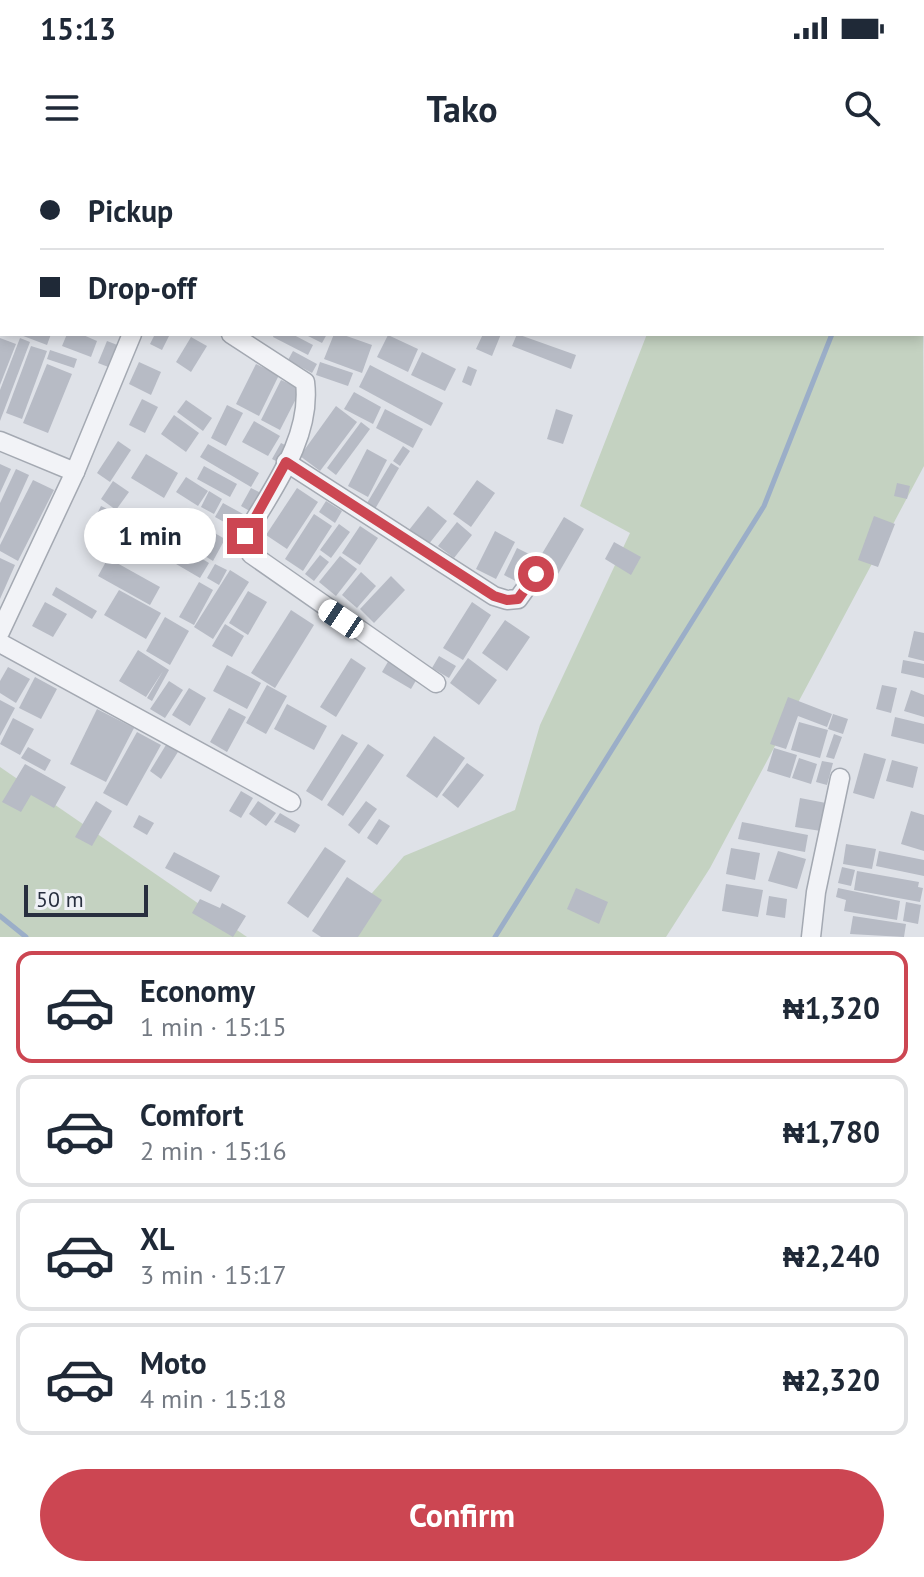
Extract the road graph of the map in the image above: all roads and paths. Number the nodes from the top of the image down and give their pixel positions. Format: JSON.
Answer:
{"nodes":[{"id":1,"x":131,"y":336,"type":"edge"},
{"id":2,"x":234,"y":336,"type":"edge"},
{"id":3,"x":0,"y":441,"type":"edge"},
{"id":4,"x":286,"y":462,"type":"junction"},
{"id":5,"x":75,"y":472,"type":"junction"},
{"id":6,"x":536,"y":574,"type":"dead end"},
{"id":7,"x":0,"y":632,"type":"edge"},
{"id":8,"x":0,"y":643,"type":"edge"},
{"id":9,"x":436,"y":683,"type":"dead end"},
{"id":10,"x":840,"y":778,"type":"dead end"},
{"id":11,"x":291,"y":802,"type":"dead end"},
{"id":12,"x":811,"y":937,"type":"edge"}],
"edges":[{"from":1,"to":5,"type":"street"},
{"from":2,"to":4,"type":"street"},
{"from":3,"to":5,"type":"street"},
{"from":4,"to":6,"type":"street"},
{"from":4,"to":9,"type":"street"},
{"from":5,"to":7,"type":"street"},
{"from":8,"to":11,"type":"street"},
{"from":10,"to":12,"type":"street"}]}
